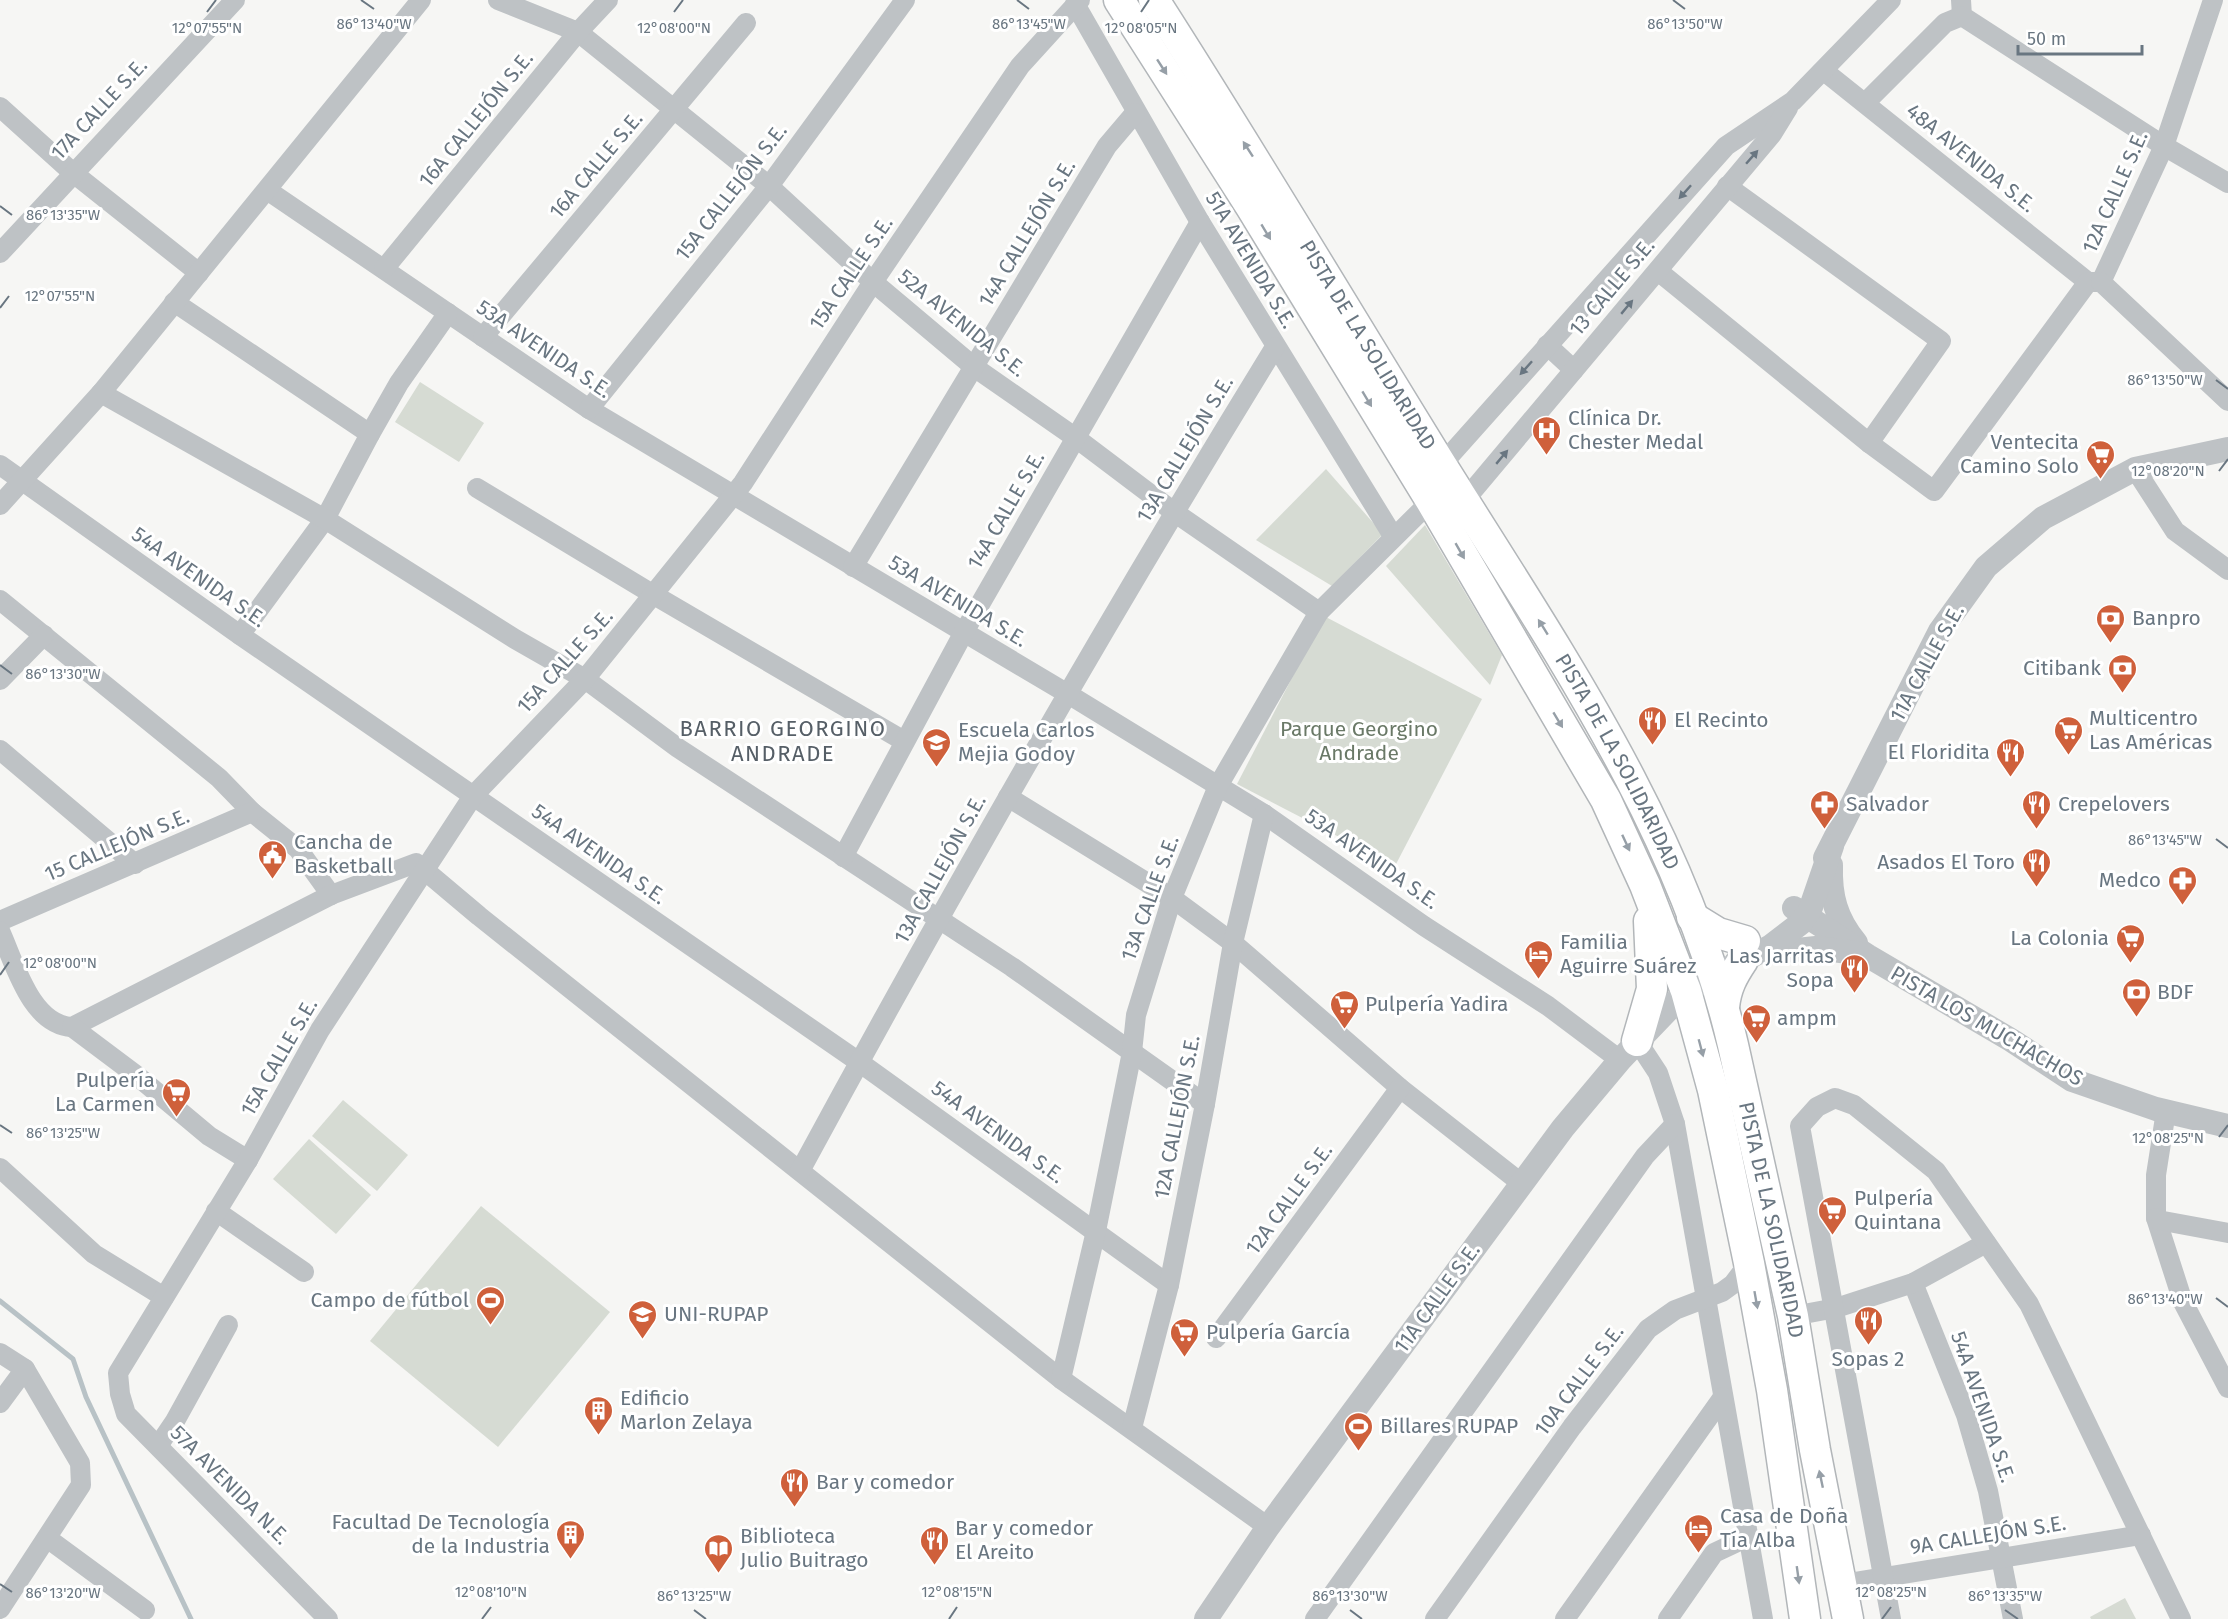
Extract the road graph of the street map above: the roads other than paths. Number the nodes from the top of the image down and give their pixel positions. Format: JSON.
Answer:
{"nodes":[{"id":1,"x":235,"y":0,"type":"edge"},
{"id":2,"x":421,"y":0,"type":"edge"},
{"id":3,"x":498,"y":0,"type":"edge"},
{"id":4,"x":608,"y":0,"type":"edge"},
{"id":5,"x":905,"y":0,"type":"edge"},
{"id":6,"x":1119,"y":0,"type":"edge"},
{"id":7,"x":1154,"y":0,"type":"edge"},
{"id":8,"x":1172,"y":0,"type":"edge"},
{"id":9,"x":1891,"y":0,"type":"edge"},
{"id":10,"x":2213,"y":0,"type":"edge"},
{"id":11,"x":1077,"y":2,"type":"edge"},
{"id":12,"x":1961,"y":8,"type":"edge"},
{"id":13,"x":746,"y":23,"type":"dead end"},
{"id":14,"x":578,"y":32,"type":"junction"},
{"id":15,"x":1186,"y":50,"type":"junction"},
{"id":16,"x":1824,"y":71,"type":"junction"},
{"id":17,"x":1793,"y":101,"type":"junction"},
{"id":18,"x":1865,"y":103,"type":"junction"},
{"id":19,"x":0,"y":107,"type":"edge"},
{"id":20,"x":674,"y":109,"type":"junction"},
{"id":21,"x":1135,"y":113,"type":"junction"},
{"id":22,"x":2164,"y":146,"type":"junction"},
{"id":23,"x":72,"y":172,"type":"junction"},
{"id":24,"x":2228,"y":183,"type":"edge"},
{"id":25,"x":769,"y":186,"type":"junction"},
{"id":26,"x":1727,"y":186,"type":"junction"},
{"id":27,"x":267,"y":190,"type":"junction"},
{"id":28,"x":1200,"y":222,"type":"junction"},
{"id":29,"x":0,"y":253,"type":"edge"},
{"id":30,"x":384,"y":269,"type":"junction"},
{"id":31,"x":1658,"y":271,"type":"junction"},
{"id":32,"x":200,"y":273,"type":"junction"},
{"id":33,"x":873,"y":282,"type":"junction"},
{"id":34,"x":2095,"y":282,"type":"junction"},
{"id":35,"x":174,"y":302,"type":"junction"},
{"id":36,"x":448,"y":313,"type":"junction"},
{"id":37,"x":483,"y":337,"type":"junction"},
{"id":38,"x":1546,"y":345,"type":"junction"},
{"id":39,"x":1275,"y":346,"type":"junction"},
{"id":40,"x":974,"y":367,"type":"junction"},
{"id":41,"x":1574,"y":370,"type":"junction"},
{"id":42,"x":101,"y":393,"type":"junction"},
{"id":43,"x":2228,"y":401,"type":"edge"},
{"id":44,"x":589,"y":409,"type":"junction"},
{"id":45,"x":370,"y":434,"type":"junction"},
{"id":46,"x":1076,"y":438,"type":"junction"},
{"id":47,"x":1869,"y":443,"type":"junction"},
{"id":48,"x":2228,"y":449,"type":"edge"},
{"id":49,"x":1440,"y":463,"type":"junction"},
{"id":50,"x":0,"y":465,"type":"edge"},
{"id":51,"x":2135,"y":470,"type":"junction"},
{"id":52,"x":21,"y":482,"type":"junction"},
{"id":53,"x":477,"y":488,"type":"dead end"},
{"id":54,"x":733,"y":495,"type":"junction"},
{"id":55,"x":1431,"y":501,"type":"junction"},
{"id":56,"x":1464,"y":501,"type":"junction"},
{"id":57,"x":0,"y":505,"type":"edge"},
{"id":58,"x":1174,"y":512,"type":"junction"},
{"id":59,"x":325,"y":519,"type":"junction"},
{"id":60,"x":1393,"y":536,"type":"junction"},
{"id":61,"x":853,"y":567,"type":"junction"},
{"id":62,"x":2228,"y":570,"type":"edge"},
{"id":63,"x":654,"y":595,"type":"junction"},
{"id":64,"x":0,"y":600,"type":"edge"},
{"id":65,"x":1319,"y":612,"type":"junction"},
{"id":66,"x":964,"y":632,"type":"junction"},
{"id":67,"x":44,"y":635,"type":"junction"},
{"id":68,"x":240,"y":635,"type":"junction"},
{"id":69,"x":585,"y":679,"type":"junction"},
{"id":70,"x":0,"y":680,"type":"edge"},
{"id":71,"x":1068,"y":694,"type":"junction"},
{"id":72,"x":904,"y":741,"type":"junction"},
{"id":73,"x":0,"y":750,"type":"edge"},
{"id":74,"x":1218,"y":786,"type":"junction"},
{"id":75,"x":473,"y":796,"type":"junction"},
{"id":76,"x":1008,"y":797,"type":"junction"},
{"id":77,"x":252,"y":812,"type":"junction"},
{"id":78,"x":1264,"y":814,"type":"junction"},
{"id":79,"x":1832,"y":846,"type":"junction"},
{"id":80,"x":843,"y":857,"type":"junction"},
{"id":81,"x":135,"y":864,"type":"junction"},
{"id":82,"x":425,"y":867,"type":"junction"},
{"id":83,"x":1646,"y":885,"type":"junction"},
{"id":84,"x":331,"y":894,"type":"junction"},
{"id":85,"x":1172,"y":898,"type":"junction"},
{"id":86,"x":1800,"y":911,"type":"junction"},
{"id":87,"x":1692,"y":917,"type":"junction"},
{"id":88,"x":940,"y":920,"type":"junction"},
{"id":89,"x":0,"y":921,"type":"edge"},
{"id":90,"x":0,"y":931,"type":"edge"},
{"id":91,"x":1233,"y":943,"type":"junction"},
{"id":92,"x":1748,"y":952,"type":"junction"},
{"id":93,"x":1868,"y":956,"type":"junction"},
{"id":94,"x":1711,"y":968,"type":"junction"},
{"id":95,"x":1686,"y":991,"type":"junction"},
{"id":96,"x":1724,"y":1007,"type":"junction"},
{"id":97,"x":72,"y":1027,"type":"junction"},
{"id":98,"x":1628,"y":1051,"type":"junction"},
{"id":99,"x":1132,"y":1052,"type":"junction"},
{"id":100,"x":859,"y":1062,"type":"junction"},
{"id":101,"x":1400,"y":1088,"type":"junction"},
{"id":102,"x":1205,"y":1104,"type":"junction"},
{"id":103,"x":2166,"y":1111,"type":"junction"},
{"id":104,"x":1675,"y":1124,"type":"junction"},
{"id":105,"x":2228,"y":1126,"type":"edge"},
{"id":106,"x":248,"y":1160,"type":"junction"},
{"id":107,"x":0,"y":1168,"type":"edge"},
{"id":108,"x":800,"y":1171,"type":"junction"},
{"id":109,"x":1521,"y":1183,"type":"junction"},
{"id":110,"x":216,"y":1211,"type":"junction"},
{"id":111,"x":2156,"y":1218,"type":"junction"},
{"id":112,"x":1096,"y":1232,"type":"junction"},
{"id":113,"x":2228,"y":1233,"type":"edge"},
{"id":114,"x":1986,"y":1243,"type":"junction"},
{"id":115,"x":1749,"y":1263,"type":"junction"},
{"id":116,"x":304,"y":1272,"type":"dead end"},
{"id":117,"x":1913,"y":1283,"type":"junction"},
{"id":118,"x":1169,"y":1284,"type":"junction"},
{"id":119,"x":164,"y":1297,"type":"junction"},
{"id":120,"x":1708,"y":1298,"type":"junction"},
{"id":121,"x":1836,"y":1308,"type":"junction"},
{"id":122,"x":1792,"y":1316,"type":"junction"},
{"id":123,"x":228,"y":1325,"type":"dead end"},
{"id":124,"x":1216,"y":1338,"type":"dead end"},
{"id":125,"x":0,"y":1353,"type":"edge"},
{"id":126,"x":25,"y":1370,"type":"junction"},
{"id":127,"x":118,"y":1373,"type":"joint"},
{"id":128,"x":1060,"y":1379,"type":"junction"},
{"id":129,"x":2228,"y":1388,"type":"edge"},
{"id":130,"x":1723,"y":1397,"type":"junction"},
{"id":131,"x":0,"y":1403,"type":"edge"},
{"id":132,"x":1132,"y":1428,"type":"junction"},
{"id":133,"x":158,"y":1446,"type":"junction"},
{"id":134,"x":1268,"y":1527,"type":"junction"},
{"id":135,"x":2141,"y":1535,"type":"junction"},
{"id":136,"x":1748,"y":1537,"type":"junction"},
{"id":137,"x":47,"y":1538,"type":"junction"},
{"id":138,"x":2000,"y":1558,"type":"junction"},
{"id":139,"x":1882,"y":1577,"type":"junction"},
{"id":140,"x":1842,"y":1584,"type":"junction"},
{"id":141,"x":145,"y":1610,"type":"dead end"},
{"id":142,"x":0,"y":1611,"type":"edge"},
{"id":143,"x":10,"y":1619,"type":"edge"},
{"id":144,"x":328,"y":1619,"type":"edge"},
{"id":145,"x":1206,"y":1619,"type":"edge"},
{"id":146,"x":1315,"y":1619,"type":"edge"},
{"id":147,"x":1435,"y":1619,"type":"edge"},
{"id":148,"x":1565,"y":1619,"type":"edge"},
{"id":149,"x":1668,"y":1619,"type":"edge"},
{"id":150,"x":1763,"y":1619,"type":"edge"},
{"id":151,"x":1804,"y":1619,"type":"edge"},
{"id":152,"x":1848,"y":1619,"type":"edge"},
{"id":153,"x":1891,"y":1619,"type":"edge"},
{"id":154,"x":2013,"y":1619,"type":"edge"},
{"id":155,"x":2181,"y":1619,"type":"edge"}],
"edges":[{"from":1,"to":23,"type":"street","name":"17A CALLE S.E."},
{"from":2,"to":27,"type":"street"},
{"from":3,"to":14,"type":"street","name":"52A AVENIDA S.E."},
{"from":4,"to":14,"type":"street","name":"16A CALLEJÓN S.E."},
{"from":5,"to":25,"type":"street","name":"15A CALLEJÓN S.E."},
{"from":6,"to":55,"type":"main road","name":"PISTA DE LA SOLIDARIDAD","one_way":true},
{"from":7,"to":15,"type":"main road","name":"PISTA DE LA SOLIDARIDAD"},
{"from":8,"to":15,"type":"main road"},
{"from":9,"to":16,"type":"street","name":"13 CALLE S.E."},
{"from":10,"to":22,"type":"street","name":"12A CALLE S.E."},
{"from":11,"to":21,"type":"street","name":"51A AVENIDA S.E."},
{"from":11,"to":33,"type":"street","name":"15A CALLE S.E."},
{"from":12,"to":18,"type":"street"},
{"from":12,"to":22,"type":"street"},
{"from":13,"to":20,"type":"street","name":"16A CALLE S.E."},
{"from":14,"to":20,"type":"street","name":"52A AVENIDA S.E."},
{"from":14,"to":30,"type":"street","name":"16A CALLEJÓN S.E."},
{"from":49,"to":15,"type":"main road","name":"PISTA DE LA SOLIDARIDAD","one_way":true},
{"from":16,"to":17,"type":"street","name":"13 CALLE S.E."},
{"from":16,"to":18,"type":"street","name":"48A AVENIDA S.E."},
{"from":26,"to":17,"type":"street","name":"13 CALLE S.E.","one_way":true},
{"from":17,"to":38,"type":"street","name":"13 CALLE S.E.","one_way":true},
{"from":18,"to":34,"type":"street","name":"48A AVENIDA S.E."},
{"from":19,"to":23,"type":"street"},
{"from":20,"to":25,"type":"street","name":"52A AVENIDA S.E."},
{"from":20,"to":37,"type":"street","name":"16A CALLE S.E."},
{"from":21,"to":28,"type":"street","name":"51A AVENIDA S.E."},
{"from":21,"to":40,"type":"street","name":"14A CALLEJÓN S.E."},
{"from":22,"to":24,"type":"street"},
{"from":22,"to":34,"type":"street","name":"12A CALLE S.E."},
{"from":23,"to":29,"type":"street","name":"17A CALLE S.E."},
{"from":23,"to":32,"type":"street"},
{"from":25,"to":33,"type":"street","name":"52A AVENIDA S.E."},
{"from":25,"to":44,"type":"street","name":"15A CALLEJÓN S.E."},
{"from":26,"to":31,"type":"street","name":"13 CALLE S.E."},
{"from":26,"to":47,"type":"street"},
{"from":27,"to":30,"type":"street","name":"53A AVENIDA S.E."},
{"from":27,"to":32,"type":"street"},
{"from":28,"to":39,"type":"street","name":"51A AVENIDA S.E."},
{"from":28,"to":46,"type":"street","name":"14A CALLE S.E."},
{"from":30,"to":36,"type":"street","name":"53A AVENIDA S.E."},
{"from":41,"to":31,"type":"street","name":"13 CALLE S.E.","one_way":true},
{"from":31,"to":47,"type":"street"},
{"from":32,"to":35,"type":"street"},
{"from":33,"to":40,"type":"street","name":"52A AVENIDA S.E."},
{"from":33,"to":54,"type":"street","name":"15A CALLE S.E."},
{"from":34,"to":43,"type":"street","name":"48A AVENIDA S.E."},
{"from":34,"to":47,"type":"street","name":"12A CALLE S.E."},
{"from":35,"to":42,"type":"street"},
{"from":35,"to":45,"type":"street"},
{"from":36,"to":37,"type":"street","name":"53A AVENIDA S.E."},
{"from":36,"to":45,"type":"street"},
{"from":37,"to":44,"type":"street","name":"53A AVENIDA S.E."},
{"from":38,"to":41,"type":"street"},
{"from":38,"to":49,"type":"street","name":"13 CALLE S.E.","one_way":true},
{"from":39,"to":58,"type":"street","name":"13A CALLEJÓN S.E."},
{"from":39,"to":60,"type":"street","name":"51A AVENIDA S.E."},
{"from":40,"to":46,"type":"street","name":"52A AVENIDA S.E."},
{"from":40,"to":61,"type":"street","name":"14A CALLEJÓN S.E."},
{"from":56,"to":41,"type":"street","name":"13 CALLE S.E.","one_way":true},
{"from":42,"to":52,"type":"street"},
{"from":42,"to":59,"type":"street"},
{"from":44,"to":54,"type":"street","name":"53A AVENIDA S.E."},
{"from":45,"to":59,"type":"street"},
{"from":46,"to":58,"type":"street","name":"52A AVENIDA S.E."},
{"from":46,"to":66,"type":"street","name":"14A CALLE S.E."},
{"from":48,"to":51,"type":"street","name":"11A CALLE S.E."},
{"from":49,"to":55,"type":"street"},
{"from":49,"to":56,"type":"main road","name":"PISTA DE LA SOLIDARIDAD"},
{"from":50,"to":52,"type":"street","name":"54A AVENIDA S.E."},
{"from":51,"to":62,"type":"street"},
{"from":51,"to":79,"type":"street","name":"11A CALLE S.E."},
{"from":52,"to":57,"type":"street"},
{"from":52,"to":68,"type":"street","name":"54A AVENIDA S.E."},
{"from":53,"to":63,"type":"street"},
{"from":54,"to":61,"type":"street","name":"53A AVENIDA S.E."},
{"from":54,"to":63,"type":"street","name":"15A CALLE S.E."},
{"from":55,"to":56,"type":"street"},
{"from":55,"to":60,"type":"street","name":"13A CALLE S.E."},
{"from":55,"to":83,"type":"main road","name":"PISTA DE LA SOLIDARIDAD","one_way":true},
{"from":87,"to":56,"type":"main road","name":"PISTA DE LA SOLIDARIDAD","one_way":true},
{"from":58,"to":65,"type":"street","name":"52A AVENIDA S.E."},
{"from":58,"to":71,"type":"street","name":"13A CALLEJÓN S.E."},
{"from":59,"to":68,"type":"street"},
{"from":59,"to":69,"type":"street"},
{"from":60,"to":65,"type":"street","name":"13A CALLE S.E."},
{"from":61,"to":66,"type":"street","name":"53A AVENIDA S.E."},
{"from":63,"to":69,"type":"street","name":"15A CALLE S.E."},
{"from":63,"to":72,"type":"street"},
{"from":64,"to":67,"type":"street"},
{"from":65,"to":74,"type":"street","name":"13A CALLE S.E."},
{"from":66,"to":71,"type":"street","name":"53A AVENIDA S.E."},
{"from":66,"to":72,"type":"street","name":"14A CALLE S.E."},
{"from":67,"to":70,"type":"street"},
{"from":67,"to":77,"type":"street"},
{"from":68,"to":75,"type":"street","name":"54A AVENIDA S.E."},
{"from":69,"to":75,"type":"street","name":"15A CALLE S.E."},
{"from":69,"to":80,"type":"street"},
{"from":71,"to":74,"type":"street","name":"53A AVENIDA S.E."},
{"from":71,"to":76,"type":"street","name":"13A CALLEJÓN S.E."},
{"from":72,"to":80,"type":"street","name":"14A CALLE S.E."},
{"from":73,"to":81,"type":"street"},
{"from":74,"to":78,"type":"street","name":"53A AVENIDA S.E."},
{"from":74,"to":85,"type":"street","name":"13A CALLE S.E."},
{"from":75,"to":82,"type":"street","name":"15A CALLE S.E."},
{"from":75,"to":100,"type":"street","name":"54A AVENIDA S.E."},
{"from":76,"to":85,"type":"street"},
{"from":76,"to":88,"type":"street","name":"13A CALLEJÓN S.E."},
{"from":77,"to":81,"type":"street","name":"15 CALLEJÓN S.E."},
{"from":77,"to":84,"type":"street"},
{"from":78,"to":91,"type":"street","name":"12A CALLEJÓN S.E."},
{"from":78,"to":98,"type":"street","name":"53A AVENIDA S.E."},
{"from":79,"to":86,"type":"street","name":"11A CALLE S.E."},
{"from":79,"to":93,"type":"street"},
{"from":80,"to":88,"type":"street"},
{"from":81,"to":89,"type":"street","name":"15 CALLEJÓN S.E."},
{"from":82,"to":84,"type":"street"},
{"from":82,"to":106,"type":"street","name":"15A CALLE S.E."},
{"from":82,"to":108,"type":"street"},
{"from":83,"to":95,"type":"main road","name":"PISTA DE LA SOLIDARIDAD"},
{"from":83,"to":98,"type":"main road"},
{"from":84,"to":97,"type":"street"},
{"from":85,"to":91,"type":"street"},
{"from":85,"to":99,"type":"street","name":"13A CALLE S.E."},
{"from":86,"to":92,"type":"street","name":"11A CALLE S.E."},
{"from":86,"to":93,"type":"street","name":"PISTA LOS MUCHACHOS"},
{"from":87,"to":92,"type":"main road"},
{"from":87,"to":94,"type":"main road","name":"PISTA DE LA SOLIDARIDAD"},
{"from":88,"to":99,"type":"street"},
{"from":88,"to":100,"type":"street","name":"13A CALLEJÓN S.E."},
{"from":90,"to":97,"type":"street"},
{"from":91,"to":101,"type":"street"},
{"from":91,"to":102,"type":"street","name":"12A CALLEJÓN S.E."},
{"from":92,"to":93,"type":"street"},
{"from":92,"to":94,"type":"street","name":"11A CALLE S.E."},
{"from":92,"to":96,"type":"main road"},
{"from":93,"to":103,"type":"street","name":"PISTA LOS MUCHACHOS"},
{"from":94,"to":95,"type":"street","name":"11A CALLE S.E."},
{"from":94,"to":96,"type":"main road","name":"PISTA DE LA SOLIDARIDAD"},
{"from":95,"to":98,"type":"street","name":"11A CALLE S.E."},
{"from":95,"to":115,"type":"main road","name":"PISTA DE LA SOLIDARIDAD","one_way":true},
{"from":96,"to":122,"type":"main road","name":"PISTA DE LA SOLIDARIDAD"},
{"from":97,"to":106,"type":"street"},
{"from":98,"to":104,"type":"street","name":"53A AVENIDA S.E."},
{"from":98,"to":109,"type":"street","name":"11A CALLE S.E."},
{"from":99,"to":102,"type":"street"},
{"from":99,"to":112,"type":"street","name":"13A CALLE S.E."},
{"from":100,"to":108,"type":"street","name":"13A CALLEJÓN S.E."},
{"from":100,"to":112,"type":"street","name":"54A AVENIDA S.E."},
{"from":101,"to":109,"type":"street"},
{"from":101,"to":124,"type":"street","name":"12A CALLE S.E."},
{"from":102,"to":118,"type":"street","name":"12A CALLEJÓN S.E."},
{"from":103,"to":105,"type":"street","name":"PISTA LOS MUCHACHOS"},
{"from":103,"to":111,"type":"street"},
{"from":104,"to":120,"type":"street","name":"53A AVENIDA S.E."},
{"from":104,"to":146,"type":"street"},
{"from":106,"to":110,"type":"street","name":"15A CALLE S.E."},
{"from":107,"to":119,"type":"street"},
{"from":108,"to":128,"type":"street"},
{"from":109,"to":134,"type":"street","name":"11A CALLE S.E."},
{"from":110,"to":116,"type":"street"},
{"from":110,"to":119,"type":"street","name":"15A CALLE S.E."},
{"from":111,"to":113,"type":"street"},
{"from":111,"to":129,"type":"street"},
{"from":112,"to":118,"type":"street","name":"54A AVENIDA S.E."},
{"from":112,"to":128,"type":"street","name":"13A CALLE S.E."},
{"from":114,"to":117,"type":"street"},
{"from":114,"to":121,"type":"street"},
{"from":114,"to":135,"type":"street"},
{"from":115,"to":120,"type":"street","name":"10A CALLE S.E."},
{"from":115,"to":151,"type":"main road","name":"PISTA DE LA SOLIDARIDAD","one_way":true},
{"from":117,"to":121,"type":"street"},
{"from":117,"to":138,"type":"street","name":"54A AVENIDA S.E."},
{"from":118,"to":132,"type":"street","name":"12A CALLEJÓN S.E."},
{"from":119,"to":127,"type":"street","name":"15A CALLE S.E."},
{"from":120,"to":130,"type":"street","name":"53A AVENIDA S.E."},
{"from":120,"to":147,"type":"street","name":"10A CALLE S.E."},
{"from":121,"to":122,"type":"street"},
{"from":121,"to":139,"type":"street"},
{"from":140,"to":122,"type":"main road","name":"PISTA DE LA SOLIDARIDAD","one_way":true},
{"from":123,"to":133,"type":"street"},
{"from":125,"to":126,"type":"street"},
{"from":126,"to":131,"type":"street"},
{"from":126,"to":137,"type":"street"},
{"from":127,"to":133,"type":"street","name":"57A AVENIDA N.E."},
{"from":128,"to":132,"type":"street"},
{"from":130,"to":136,"type":"street","name":"53A AVENIDA S.E."},
{"from":130,"to":148,"type":"street"},
{"from":132,"to":134,"type":"street"},
{"from":133,"to":144,"type":"street","name":"57A AVENIDA N.E."},
{"from":134,"to":145,"type":"street","name":"11A CALLE S.E."},
{"from":135,"to":138,"type":"street","name":"9A CALLEJÓN S.E."},
{"from":135,"to":155,"type":"street"},
{"from":136,"to":149,"type":"street"},
{"from":136,"to":150,"type":"street","name":"53A AVENIDA S.E."},
{"from":137,"to":141,"type":"street"},
{"from":137,"to":142,"type":"street"},
{"from":138,"to":139,"type":"street","name":"9A CALLEJÓN S.E."},
{"from":138,"to":154,"type":"street","name":"54A AVENIDA S.E."},
{"from":139,"to":140,"type":"street","name":"9A CALLEJÓN S.E."},
{"from":139,"to":153,"type":"street"},
{"from":140,"to":152,"type":"main road","name":"PISTA DE LA SOLIDARIDAD"},
{"from":142,"to":143,"type":"street"}]}
